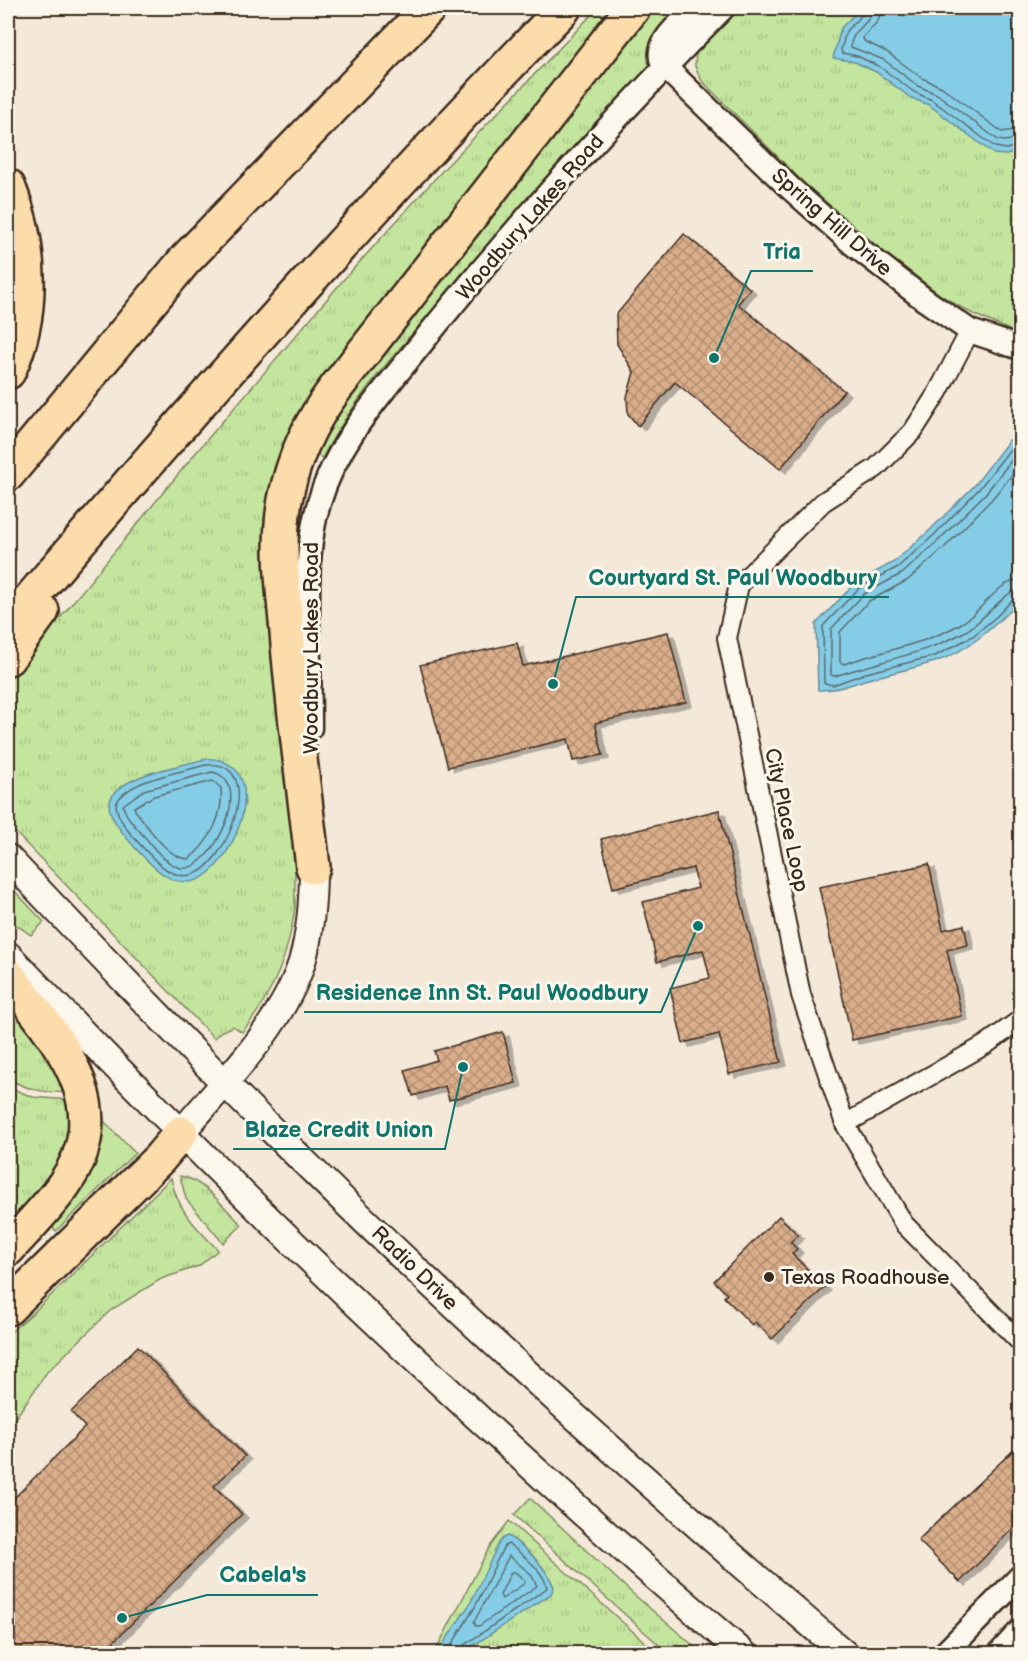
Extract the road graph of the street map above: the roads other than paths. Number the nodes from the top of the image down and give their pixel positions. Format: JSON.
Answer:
{"nodes":[{"id":1,"x":429,"y":8,"type":"edge"},
{"id":2,"x":564,"y":8,"type":"edge"},
{"id":3,"x":633,"y":8,"type":"edge"},
{"id":4,"x":696,"y":8,"type":"edge"},
{"id":5,"x":723,"y":8,"type":"edge"},
{"id":6,"x":665,"y":66,"type":"junction"},
{"id":7,"x":8,"y":186,"type":"edge"},
{"id":8,"x":970,"y":331,"type":"junction"},
{"id":9,"x":1020,"y":348,"type":"edge"},
{"id":10,"x":8,"y":372,"type":"edge"},
{"id":11,"x":190,"y":412,"type":"junction"},
{"id":12,"x":8,"y":474,"type":"edge"},
{"id":13,"x":8,"y":625,"type":"edge"},
{"id":14,"x":8,"y":658,"type":"edge"},
{"id":15,"x":8,"y":858,"type":"edge"},
{"id":16,"x":313,"y":867,"type":"junction"},
{"id":17,"x":8,"y":955,"type":"edge"},
{"id":18,"x":8,"y":975,"type":"edge"},
{"id":19,"x":1020,"y":1020,"type":"edge"},
{"id":20,"x":224,"y":1082,"type":"junction"},
{"id":21,"x":845,"y":1124,"type":"junction"},
{"id":22,"x":181,"y":1133,"type":"junction"},
{"id":23,"x":8,"y":1249,"type":"edge"},
{"id":24,"x":8,"y":1308,"type":"edge"},
{"id":25,"x":1020,"y":1342,"type":"edge"},
{"id":26,"x":1020,"y":1577,"type":"edge"},
{"id":27,"x":1020,"y":1631,"type":"edge"},
{"id":28,"x":744,"y":1653,"type":"edge"},
{"id":29,"x":845,"y":1653,"type":"edge"},
{"id":30,"x":944,"y":1653,"type":"edge"},
{"id":31,"x":999,"y":1653,"type":"edge"}],
"edges":[{"from":1,"to":12,"type":"highway"},
{"from":2,"to":11,"type":"highway"},
{"from":3,"to":16,"type":"highway"},
{"from":4,"to":6,"type":"street"},
{"from":5,"to":6,"type":"street","name":"Woodbury Lakes Road"},
{"from":6,"to":8,"type":"street","name":"Spring Hill Drive"},
{"from":6,"to":16,"type":"street","name":"Woodbury Lakes Road"},
{"from":7,"to":10,"type":"highway"},
{"from":8,"to":9,"type":"street","name":"Spring Hill Drive"},
{"from":8,"to":21,"type":"street","name":"City Place Loop"},
{"from":11,"to":13,"type":"highway"},
{"from":11,"to":14,"type":"highway"},
{"from":15,"to":20,"type":"main road","name":"Radio Drive"},
{"from":16,"to":20,"type":"main road","name":"Woodbury Lakes Road"},
{"from":17,"to":22,"type":"main road"},
{"from":18,"to":23,"type":"highway"},
{"from":19,"to":21,"type":"street"},
{"from":20,"to":22,"type":"main road","name":"Woodbury Lakes Road"},
{"from":20,"to":29,"type":"main road","name":"Radio Drive"},
{"from":21,"to":25,"type":"street","name":"City Place Loop"},
{"from":22,"to":24,"type":"highway"},
{"from":22,"to":28,"type":"main road"},
{"from":26,"to":30,"type":"street"},
{"from":27,"to":31,"type":"street"}]}
